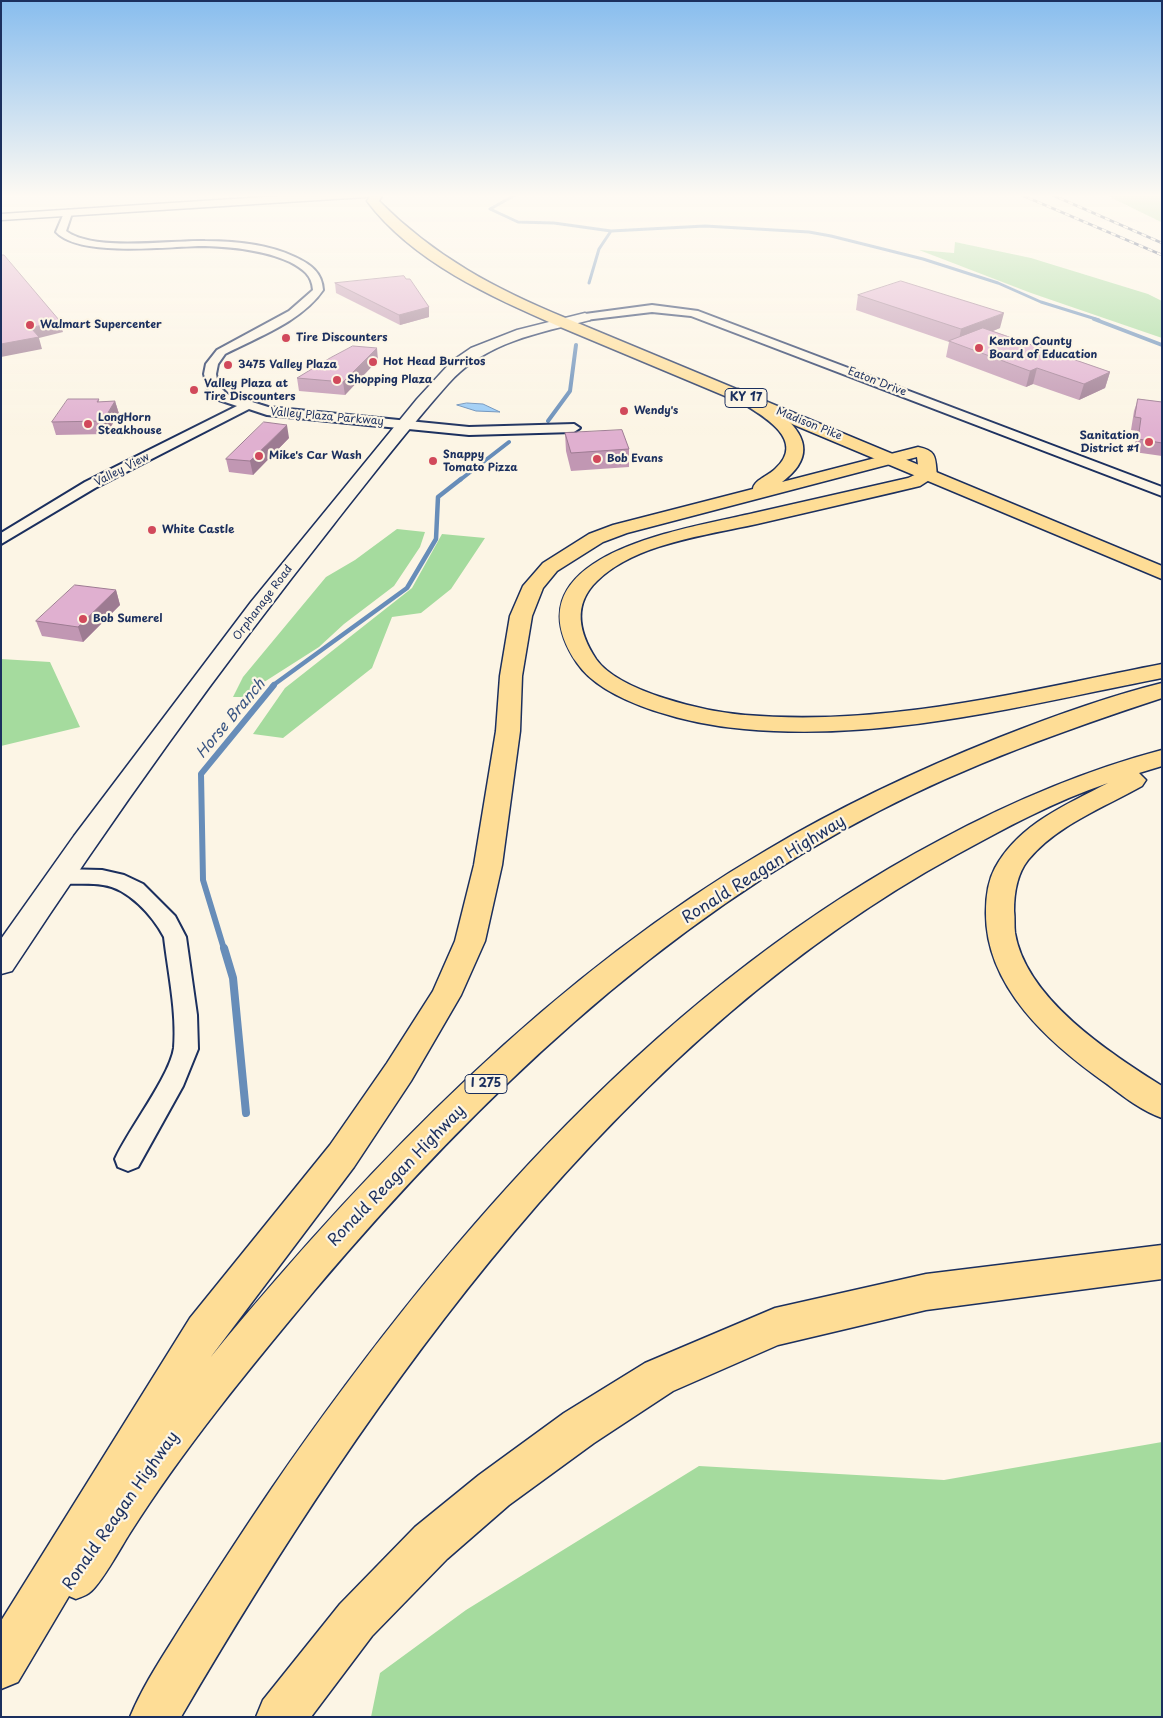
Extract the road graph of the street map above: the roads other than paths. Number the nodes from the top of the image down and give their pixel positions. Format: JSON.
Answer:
{"nodes":[{"id":1,"x":314,"y":274,"type":"edge"},
{"id":2,"x":463,"y":274,"type":"edge"},
{"id":3,"x":565,"y":316,"type":"junction"},
{"id":4,"x":585,"y":317,"type":"junction"},
{"id":5,"x":746,"y":386,"type":"junction"},
{"id":6,"x":246,"y":406,"type":"junction"},
{"id":7,"x":838,"y":418,"type":"dead end"},
{"id":8,"x":405,"y":424,"type":"junction"},
{"id":9,"x":574,"y":428,"type":"dead end"},
{"id":10,"x":912,"y":456,"type":"junction"},
{"id":11,"x":1162,"y":492,"type":"edge"},
{"id":12,"x":733,"y":499,"type":"junction"},
{"id":13,"x":1,"y":540,"type":"edge"},
{"id":14,"x":1162,"y":555,"type":"edge"},
{"id":15,"x":1162,"y":573,"type":"edge"},
{"id":16,"x":1149,"y":684,"type":"edge"},
{"id":17,"x":1162,"y":758,"type":"edge"},
{"id":18,"x":1162,"y":763,"type":"edge"},
{"id":19,"x":60,"y":876,"type":"junction"},
{"id":20,"x":1,"y":963,"type":"edge"},
{"id":21,"x":1162,"y":1104,"type":"edge"},
{"id":22,"x":128,"y":1159,"type":"dead end"},
{"id":23,"x":1162,"y":1262,"type":"edge"},
{"id":24,"x":1,"y":1665,"type":"edge"},
{"id":25,"x":1,"y":1688,"type":"edge"},
{"id":26,"x":154,"y":1717,"type":"edge"},
{"id":27,"x":280,"y":1717,"type":"edge"}],
"edges":[{"from":1,"to":6,"type":"street","name":"Valley Plaza Parkway"},
{"from":2,"to":3,"type":"main road","name":"Madison Pike","number":"KY 17"},
{"from":3,"to":4,"type":"main road","name":"Orphanage Road"},
{"from":3,"to":5,"type":"main road","name":"Madison Pike","number":"KY 17"},
{"from":3,"to":8,"type":"main road","name":"Orphanage Road"},
{"from":4,"to":5,"type":"main road","name":"Madison Pike","number":"KY 17"},
{"from":4,"to":11,"type":"street","name":"Eaton Drive"},
{"from":5,"to":7,"type":"main road","name":"Madison Pike","number":"KY 17"},
{"from":5,"to":10,"type":"main road","name":"Madison Pike","number":"KY 17"},
{"from":5,"to":12,"type":"main road"},
{"from":6,"to":8,"type":"street","name":"Valley Plaza Parkway"},
{"from":6,"to":13,"type":"street","name":"Valley View"},
{"from":8,"to":9,"type":"street","name":"Valley Plaza Parkway"},
{"from":8,"to":19,"type":"main road","name":"Orphanage Road"},
{"from":10,"to":12,"type":"main road"},
{"from":10,"to":14,"type":"main road","name":"Madison Pike","number":"KY 17"},
{"from":10,"to":15,"type":"main road","name":"Madison Pike","number":"KY 17"},
{"from":10,"to":16,"type":"main road"},
{"from":12,"to":24,"type":"main road"},
{"from":16,"to":25,"type":"main road","name":"Ronald Reagan Highway","number":"I 275"},
{"from":17,"to":26,"type":"main road"},
{"from":18,"to":21,"type":"main road"},
{"from":19,"to":20,"type":"main road","name":"Orphanage Road"},
{"from":19,"to":22,"type":"street"},
{"from":23,"to":27,"type":"main road"}]}
